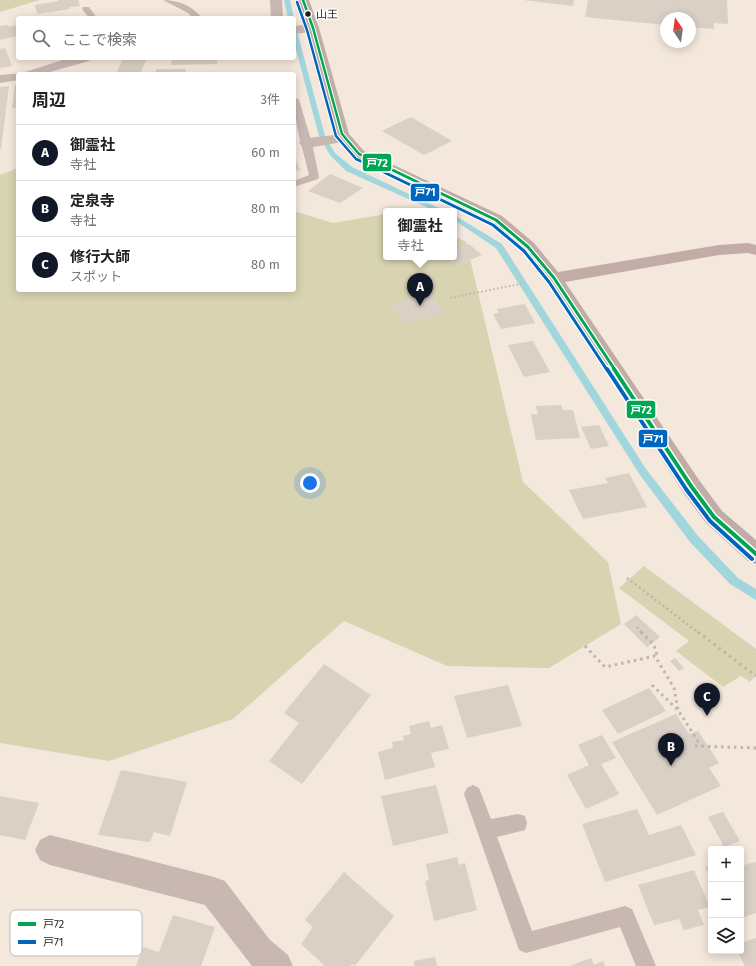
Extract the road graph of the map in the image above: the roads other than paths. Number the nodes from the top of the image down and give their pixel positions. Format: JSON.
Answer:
{"nodes":[{"id":1,"x":167,"y":0,"type":"edge"},
{"id":2,"x":276,"y":0,"type":"edge"},
{"id":3,"x":303,"y":0,"type":"edge"},
{"id":4,"x":86,"y":9,"type":"dead end"},
{"id":5,"x":91,"y":16,"type":"edge"},
{"id":6,"x":196,"y":16,"type":"edge"},
{"id":7,"x":277,"y":16,"type":"edge"},
{"id":8,"x":313,"y":28,"type":"junction"},
{"id":9,"x":296,"y":30,"type":"edge"},
{"id":10,"x":77,"y":60,"type":"edge"},
{"id":11,"x":35,"y":72,"type":"edge"},
{"id":12,"x":16,"y":76,"type":"edge"},
{"id":13,"x":0,"y":79,"type":"edge"},
{"id":14,"x":296,"y":107,"type":"edge"},
{"id":15,"x":338,"y":139,"type":"junction"},
{"id":16,"x":307,"y":143,"type":"junction"},
{"id":17,"x":296,"y":183,"type":"edge"},
{"id":18,"x":756,"y":250,"type":"edge"},
{"id":19,"x":554,"y":278,"type":"junction"},
{"id":20,"x":756,"y":554,"type":"edge"},
{"id":21,"x":472,"y":794,"type":"dead end"},
{"id":22,"x":518,"y":823,"type":"dead end"},
{"id":23,"x":485,"y":830,"type":"junction"},
{"id":24,"x":50,"y":850,"type":"dead end"},
{"id":25,"x":277,"y":966,"type":"edge"},
{"id":26,"x":646,"y":966,"type":"edge"}],
"edges":[{"from":1,"to":6,"type":"lane"},
{"from":2,"to":7,"type":"street"},
{"from":3,"to":8,"type":"street"},
{"from":4,"to":5,"type":"lane"},
{"from":8,"to":9,"type":"street"},
{"from":8,"to":15,"type":"street"},
{"from":10,"to":11,"type":"street"},
{"from":12,"to":13,"type":"street"},
{"from":14,"to":16,"type":"lane"},
{"from":15,"to":16,"type":"street"},
{"from":15,"to":19,"type":"street"},
{"from":16,"to":17,"type":"lane"},
{"from":18,"to":19,"type":"street"},
{"from":19,"to":20,"type":"street"},
{"from":21,"to":23,"type":"lane"},
{"from":22,"to":23,"type":"lane"},
{"from":23,"to":26,"type":"lane"},
{"from":24,"to":25,"type":"street"}]}
